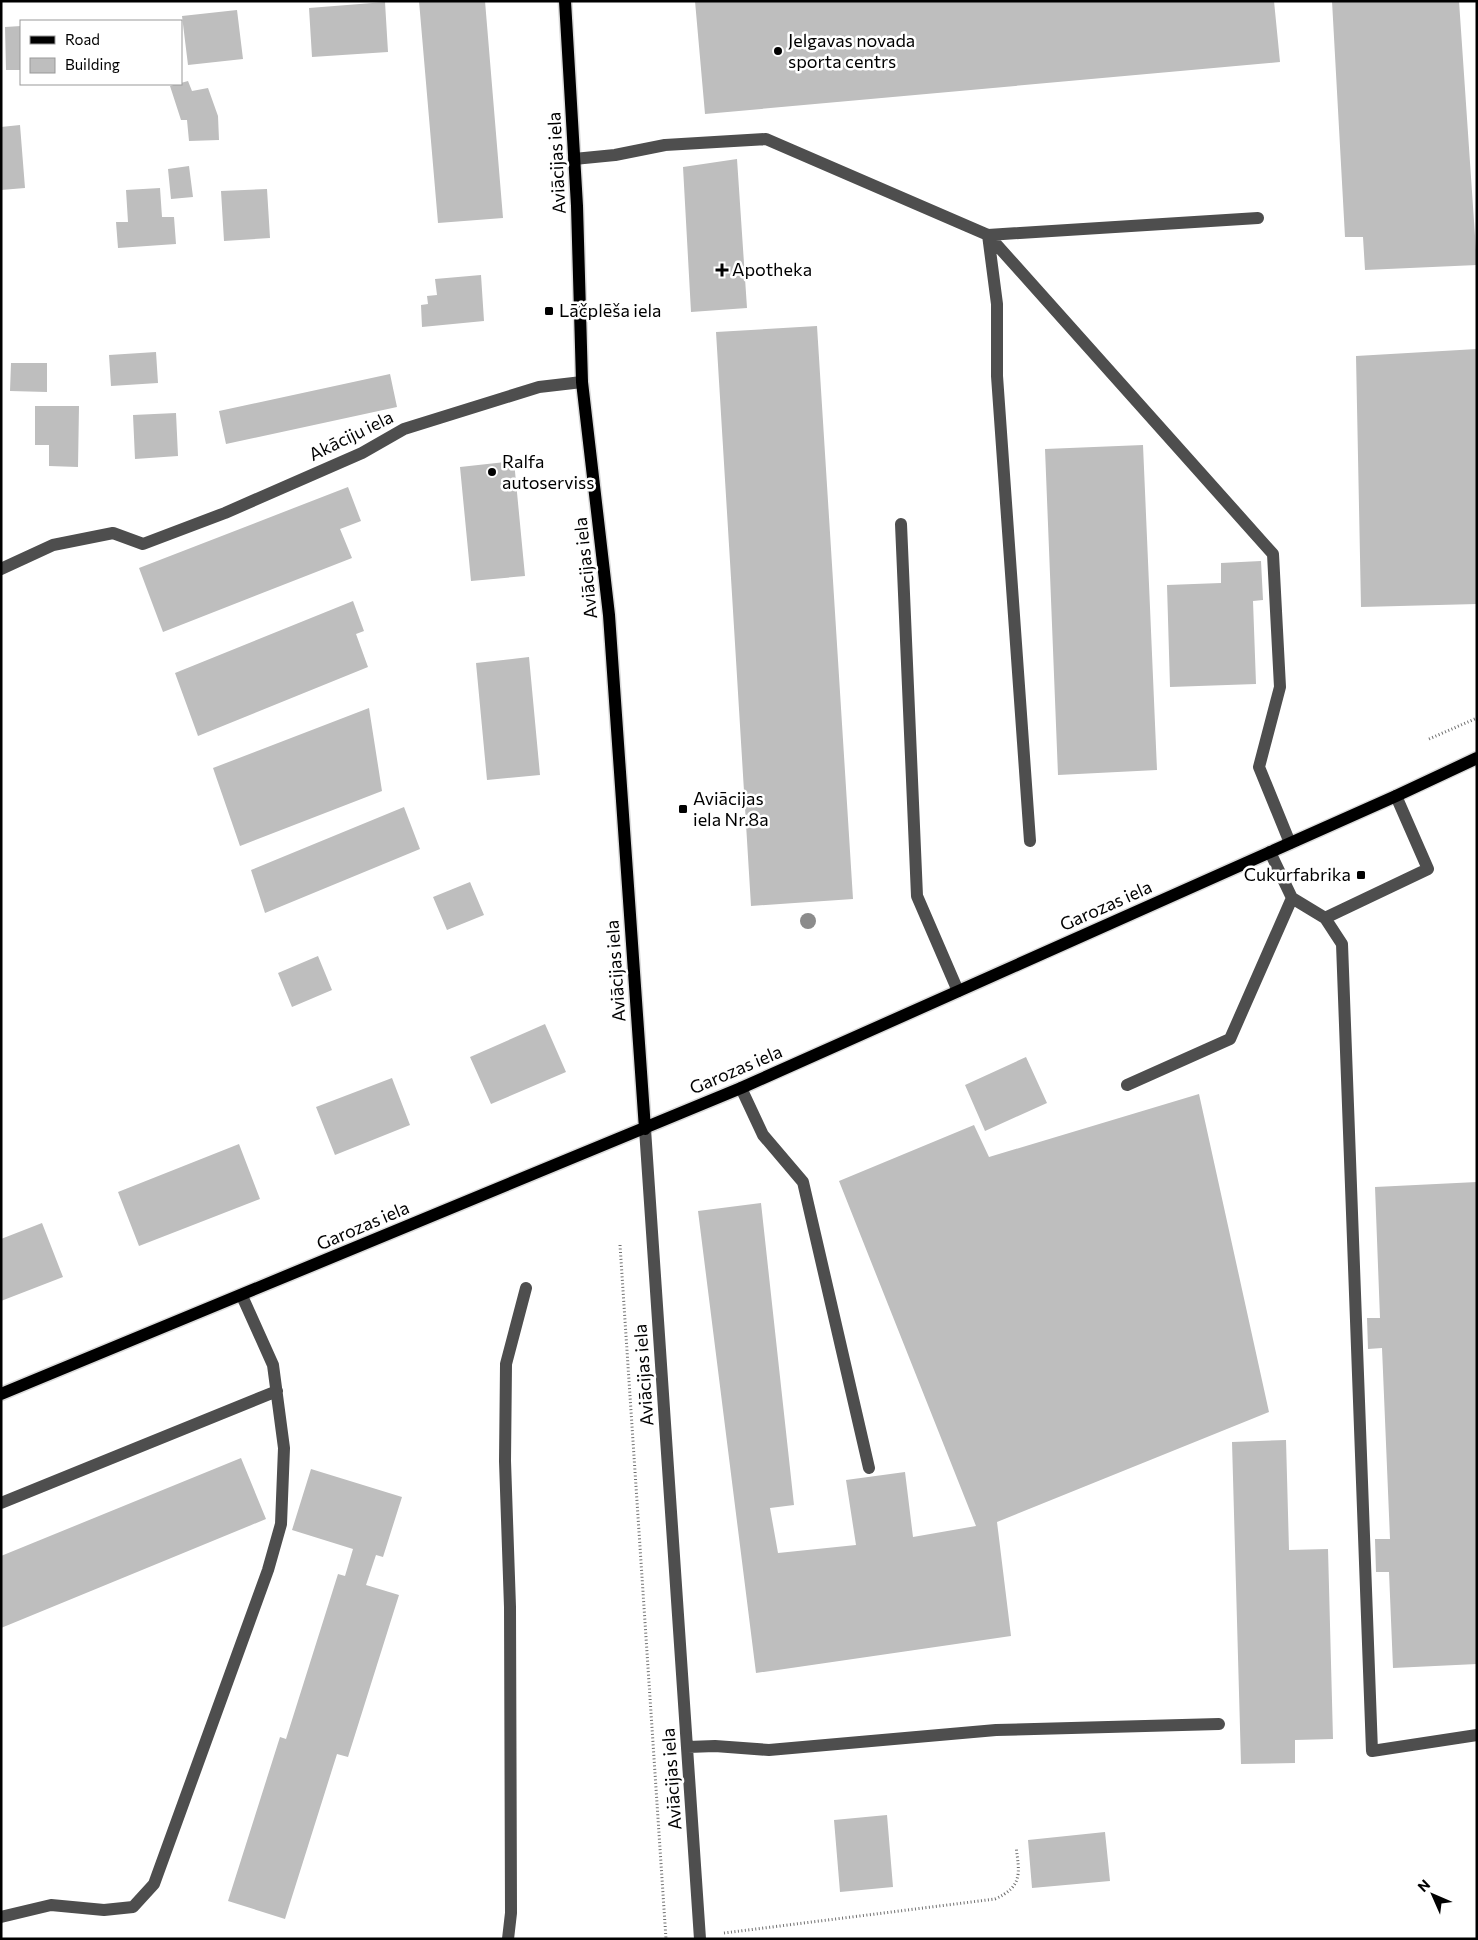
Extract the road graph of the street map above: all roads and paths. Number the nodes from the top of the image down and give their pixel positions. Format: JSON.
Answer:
{"nodes":[{"id":1,"x":565,"y":1,"type":"edge"},
{"id":2,"x":574,"y":159,"type":"junction"},
{"id":3,"x":1258,"y":218,"type":"dead end"},
{"id":4,"x":988,"y":235,"type":"junction"},
{"id":5,"x":582,"y":382,"type":"junction"},
{"id":6,"x":901,"y":524,"type":"dead end"},
{"id":7,"x":1,"y":569,"type":"edge"},
{"id":8,"x":1477,"y":718,"type":"edge"},
{"id":9,"x":1428,"y":739,"type":"dead end"},
{"id":10,"x":1477,"y":758,"type":"edge"},
{"id":11,"x":1396,"y":796,"type":"junction"},
{"id":12,"x":1030,"y":841,"type":"dead end"},
{"id":13,"x":1290,"y":843,"type":"junction"},
{"id":14,"x":1270,"y":852,"type":"junction"},
{"id":15,"x":1292,"y":898,"type":"junction"},
{"id":16,"x":1325,"y":918,"type":"junction"},
{"id":17,"x":958,"y":991,"type":"junction"},
{"id":18,"x":1127,"y":1085,"type":"dead end"},
{"id":19,"x":741,"y":1088,"type":"junction"},
{"id":20,"x":645,"y":1129,"type":"junction"},
{"id":21,"x":620,"y":1245,"type":"dead end"},
{"id":22,"x":526,"y":1288,"type":"dead end"},
{"id":23,"x":242,"y":1296,"type":"junction"},
{"id":24,"x":277,"y":1391,"type":"junction"},
{"id":25,"x":1,"y":1394,"type":"edge"},
{"id":26,"x":869,"y":1468,"type":"dead end"},
{"id":27,"x":1,"y":1503,"type":"edge"},
{"id":28,"x":1219,"y":1724,"type":"dead end"},
{"id":29,"x":1477,"y":1735,"type":"edge"},
{"id":30,"x":688,"y":1747,"type":"junction"},
{"id":31,"x":1016,"y":1847,"type":"dead end"},
{"id":32,"x":1,"y":1917,"type":"edge"},
{"id":33,"x":700,"y":1937,"type":"edge"},
{"id":34,"x":508,"y":1939,"type":"edge"},
{"id":35,"x":666,"y":1939,"type":"edge"}],
"edges":[{"from":1,"to":2,"type":"main road","name":"Aviācijas iela"},
{"from":2,"to":4,"type":"street"},
{"from":2,"to":5,"type":"main road","name":"Aviācijas iela"},
{"from":3,"to":4,"type":"street"},
{"from":4,"to":12,"type":"street"},
{"from":4,"to":13,"type":"street"},
{"from":5,"to":7,"type":"street","name":"Akāciju iela"},
{"from":5,"to":20,"type":"main road","name":"Aviācijas iela"},
{"from":6,"to":17,"type":"street"},
{"from":8,"to":9,"type":"path"},
{"from":10,"to":11,"type":"main road","name":"Garozas iela"},
{"from":11,"to":13,"type":"main road","name":"Garozas iela"},
{"from":11,"to":16,"type":"street"},
{"from":13,"to":14,"type":"main road","name":"Garozas iela"},
{"from":14,"to":15,"type":"street"},
{"from":14,"to":17,"type":"main road","name":"Garozas iela"},
{"from":15,"to":16,"type":"street"},
{"from":15,"to":18,"type":"street"},
{"from":16,"to":29,"type":"street"},
{"from":17,"to":19,"type":"main road","name":"Garozas iela"},
{"from":19,"to":20,"type":"main road","name":"Garozas iela"},
{"from":19,"to":26,"type":"street"},
{"from":20,"to":23,"type":"main road","name":"Garozas iela"},
{"from":20,"to":30,"type":"street","name":"Aviācijas iela"},
{"from":21,"to":35,"type":"path"},
{"from":22,"to":34,"type":"street"},
{"from":23,"to":24,"type":"street"},
{"from":23,"to":25,"type":"main road","name":"Garozas iela"},
{"from":24,"to":27,"type":"street"},
{"from":24,"to":32,"type":"street"},
{"from":28,"to":30,"type":"street"},
{"from":30,"to":33,"type":"street","name":"Aviācijas iela"},
{"from":31,"to":33,"type":"path"}]}
